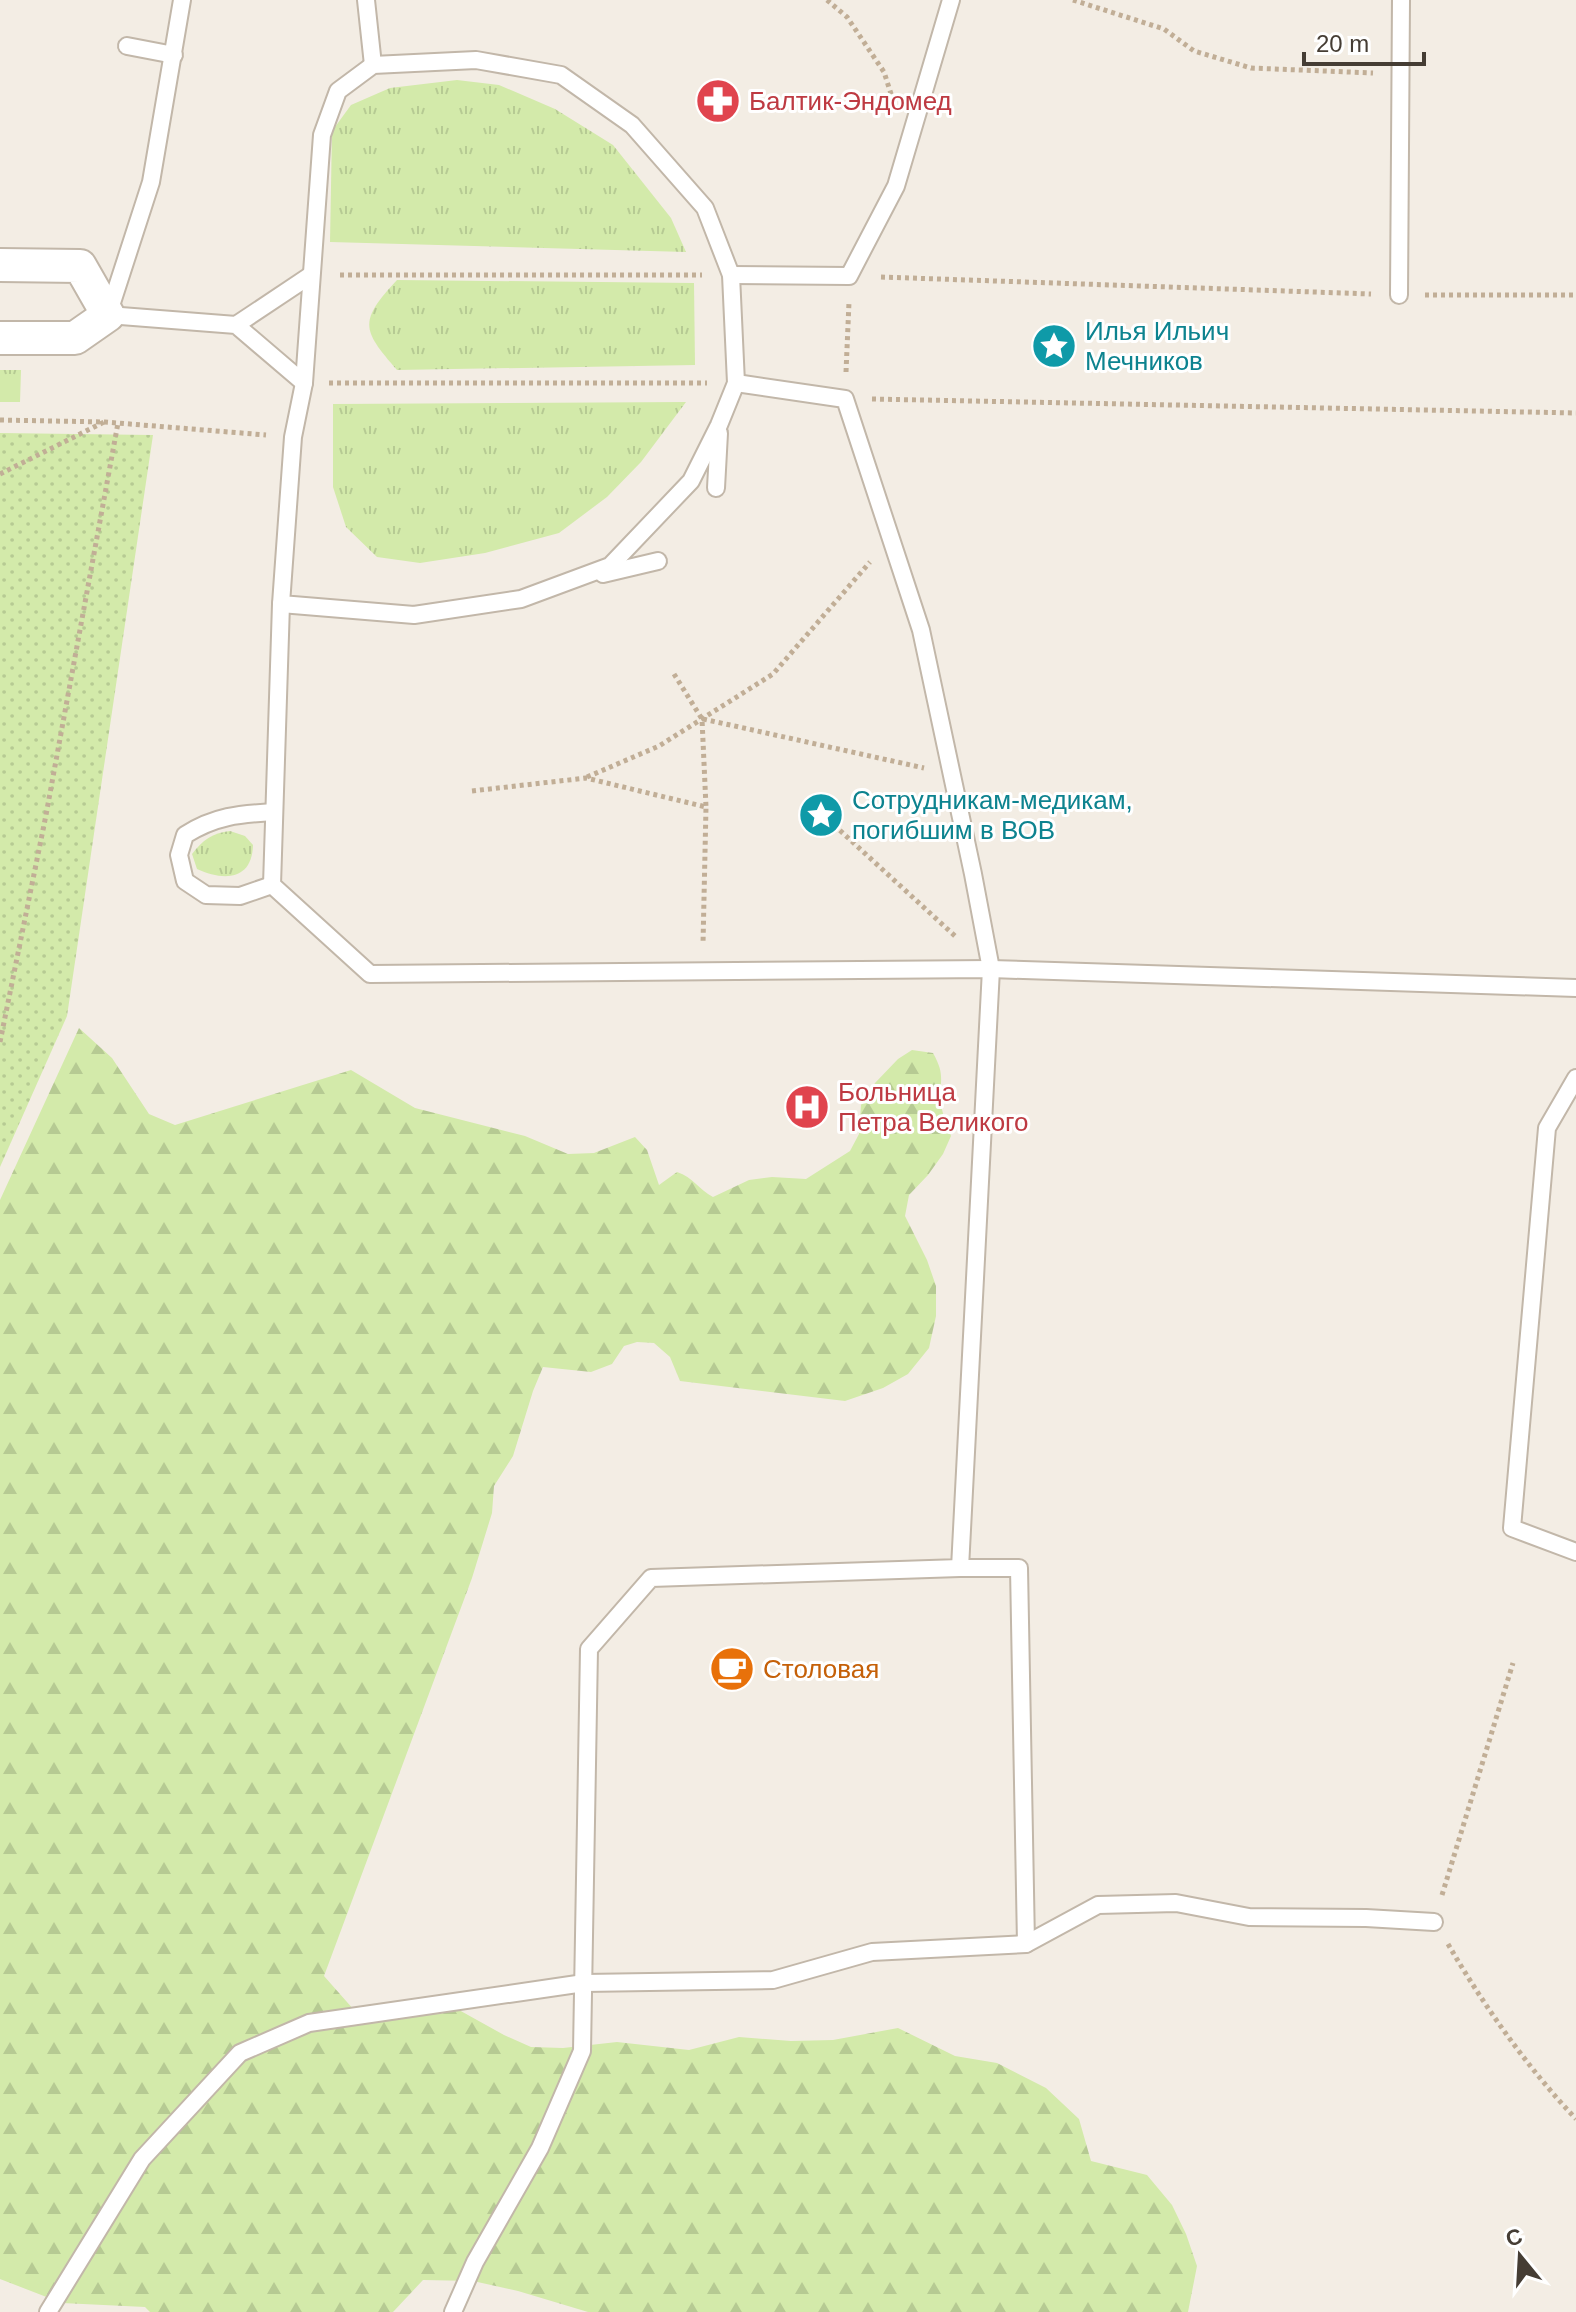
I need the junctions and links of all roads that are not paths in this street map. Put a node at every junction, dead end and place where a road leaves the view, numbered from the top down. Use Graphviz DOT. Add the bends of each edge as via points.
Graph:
graph roads {
  1 [pos="182,0"];
  2 [pos="366,0"];
  3 [pos="951,0"];
  4 [pos="1401,0"];
  5 [pos="127,46"];
  6 [pos="174,55"];
  7 [pos="373,65"];
  8 [pos="0,265"];
  9 [pos="311,275"];
  10 [pos="731,275"];
  11 [pos="1399,295"];
  12 [pos="108,315"];
  13 [pos="236,325"];
  14 [pos="0,338"];
  15 [pos="304,383"];
  16 [pos="736,383"];
  17 [pos="719,425"];
  18 [pos="716,488"];
  19 [pos="658,561"];
  20 [pos="566,582"];
  21 [pos="281,604"];
  22 [pos="274,812"];
  23 [pos="272,885"];
  24 [pos="991,969"];
  25 [pos="1576,988"];
  26 [pos="1576,1078"];
  27 [pos="1576,1552"];
  28 [pos="960,1568"];
  29 [pos="1434,1922"];
  30 [pos="1026,1944"];
  31 [pos="584,1983"];
  32 [pos="48,2312"];
  33 [pos="453,2312"];
  1 -- 6 [label="lane"];
  2 -- 7 [label="lane"];
  3 -- 10 [label="lane" via="896,186 849,276"];
  4 -- 11 [label="lane"];
  5 -- 6 [label="lane"];
  6 -- 12 [label="lane" via="151,182"];
  7 -- 9 [label="lane" via="338,91 322,135"];
  7 -- 10 [label="lane" via="476,60 561,75 632,125 705,208"];
  8 -- 12 [label="street" via="80,266"];
  9 -- 13 [label="lane"];
  9 -- 15 [label="lane"];
  10 -- 16 [label="lane"];
  12 -- 13 [label="lane"];
  12 -- 14 [label="street" via="75,338"];
  13 -- 15 [label="lane"];
  15 -- 21 [label="lane" via="293,437"];
  16 -- 17 [label="lane"];
  16 -- 24 [label="lane" via="845,399 921,630"];
  17 -- 18 [label="lane"];
  17 -- 20 [label="lane" via="691,481 610,566"];
  19 -- 20 [label="lane"];
  20 -- 21 [label="lane" via="521,599 414,615"];
  21 -- 22 [label="lane"];
  22 -- 23 [label="lane"];
  22 -- 23 [label="lane" via="205,822 185,835 179,855 185,881 206,895 240,896"];
  23 -- 24 [label="lane" via="370,974"];
  24 -- 25 [label="lane"];
  24 -- 28 [label="lane"];
  26 -- 27 [label="lane" via="1547,1128 1512,1528"];
  28 -- 30 [label="lane" via="1019,1568"];
  28 -- 31 [label="lane" via="651,1578 589,1649"];
  29 -- 30 [label="lane" via="1249,1917 1176,1903 1098,1905"];
  30 -- 31 [label="lane" via="872,1952 773,1980"];
  31 -- 32 [label="lane" via="309,2023 240,2053 142,2159"];
  31 -- 33 [label="lane" via="582,2051 540,2148"];
}
